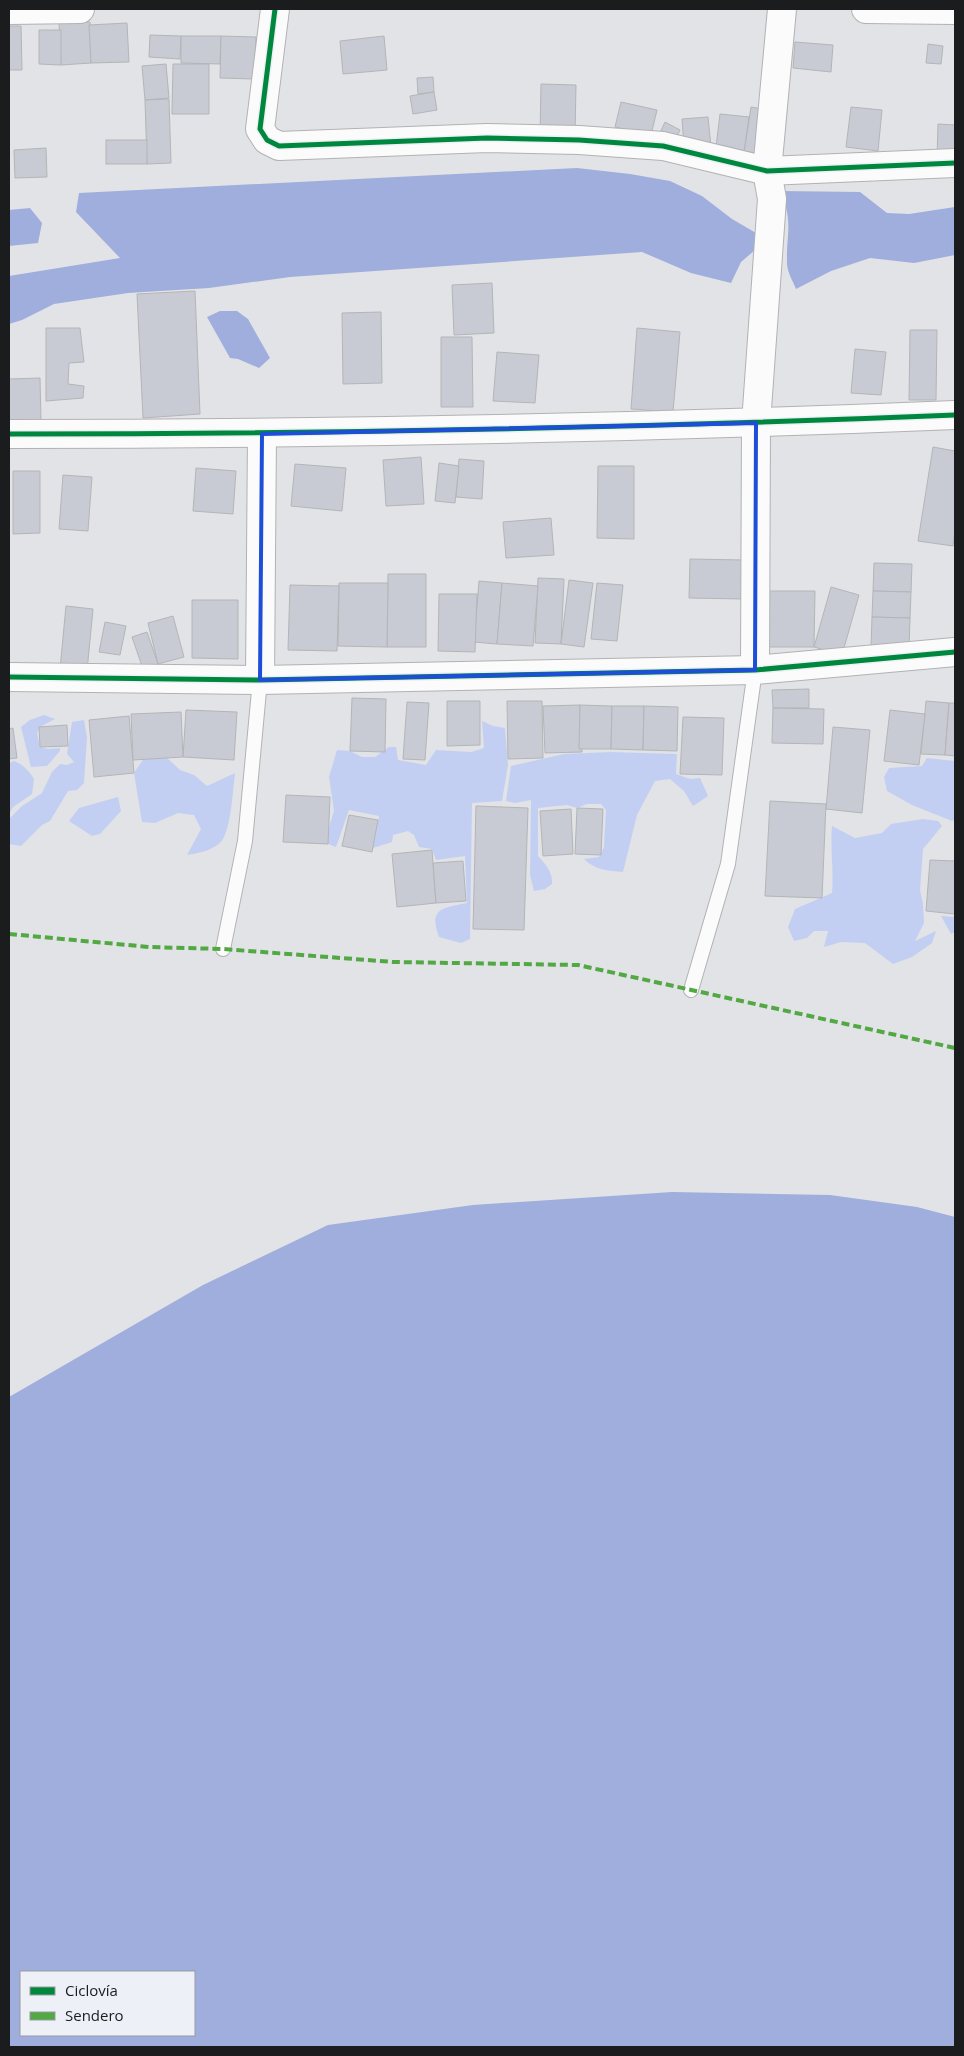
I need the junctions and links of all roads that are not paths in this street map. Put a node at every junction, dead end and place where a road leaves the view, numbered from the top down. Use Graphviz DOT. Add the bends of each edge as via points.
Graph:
graph roads {
  1 [pos="80,9"];
  2 [pos="275,9"];
  3 [pos="782,9"];
  4 [pos="866,9"];
  5 [pos="9,10"];
  6 [pos="955,10"];
  7 [pos="955,163"];
  8 [pos="767,172"];
  9 [pos="955,415"];
  10 [pos="756,423"];
  11 [pos="9,434"];
  12 [pos="262,434"];
  13 [pos="955,652"];
  14 [pos="755,670"];
  15 [pos="9,677"];
  16 [pos="260,680"];
  17 [pos="223,949"];
  18 [pos="691,990"];
  1 -- 5 [label="street"];
  2 -- 8 [label="street" via="260,129 267,140 279,146 487,138 579,140 663,146"];
  3 -- 8 [label="street"];
  4 -- 6 [label="street"];
  7 -- 8 [label="street"];
  8 -- 10 [label="street" via="772,199"];
  9 -- 10 [label="street"];
  10 -- 12 [label="street"];
  10 -- 14 [label="street"];
  11 -- 12 [label="street"];
  12 -- 16 [label="street"];
  13 -- 14 [label="street"];
  14 -- 16 [label="street"];
  14 -- 18 [label="lane" via="728,864"];
  15 -- 16 [label="street"];
  16 -- 17 [label="lane" via="245,841"];
}
